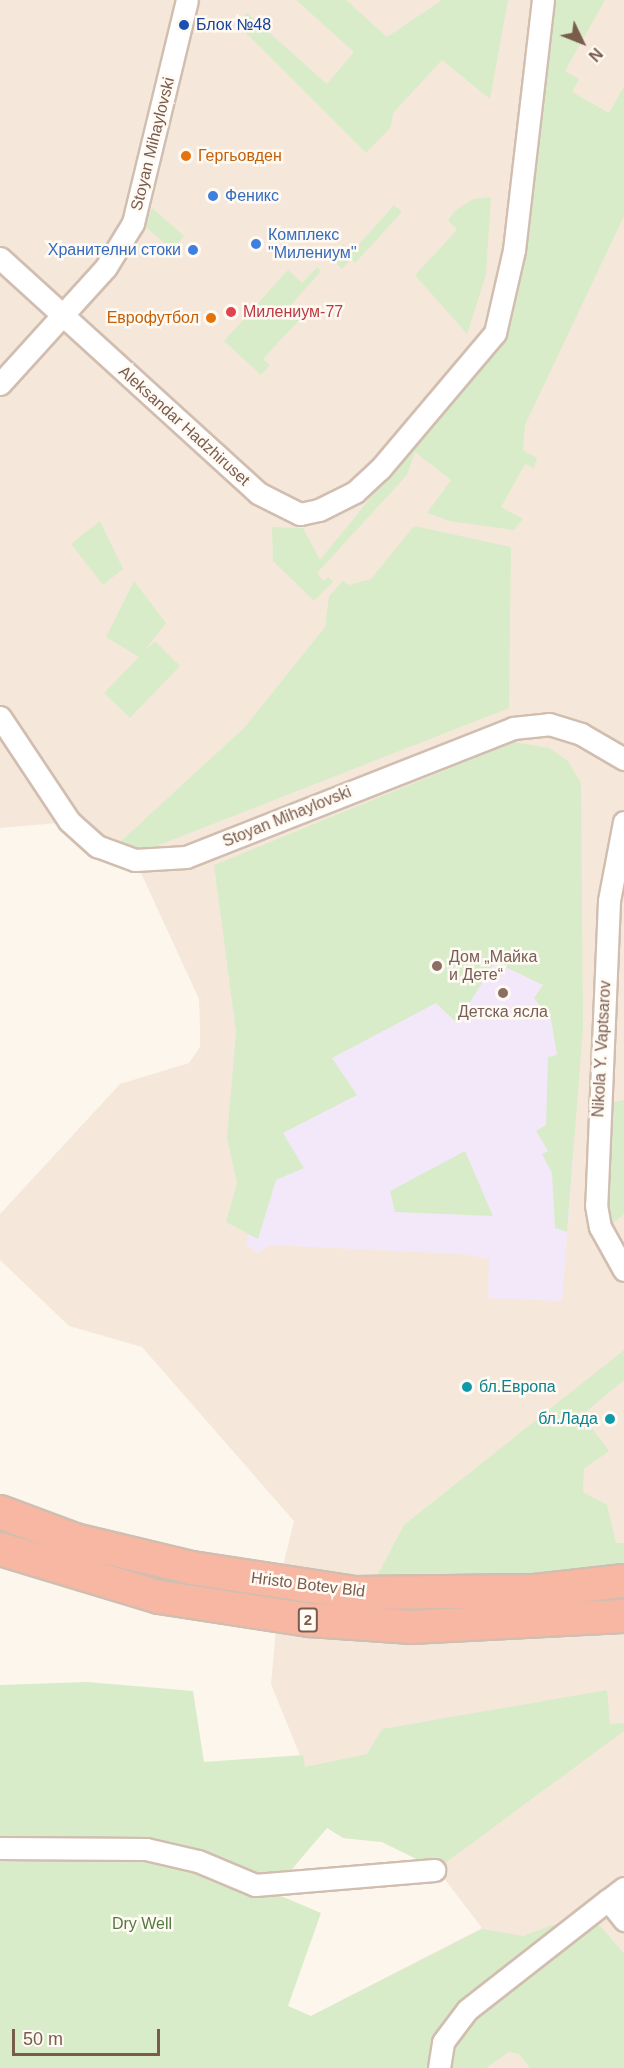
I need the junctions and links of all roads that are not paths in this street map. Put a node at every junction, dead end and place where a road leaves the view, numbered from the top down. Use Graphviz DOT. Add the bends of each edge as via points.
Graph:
graph roads {
  1 [pos="187,0"];
  2 [pos="543,0"];
  3 [pos="0,258"];
  4 [pos="61,313"];
  5 [pos="0,384"];
  6 [pos="0,717"];
  7 [pos="624,759"];
  8 [pos="624,822"];
  9 [pos="624,1270"];
  10 [pos="0,1512"];
  11 [pos="0,1549"];
  12 [pos="624,1581"];
  13 [pos="624,1616"];
  14 [pos="0,1848"];
  15 [pos="434,1870"];
  16 [pos="616,1894"];
  17 [pos="624,1920"];
  18 [pos="439,2068"];
  1 -- 4 [label="street, Stoyan Mihaylovski" via="133,223 106,267"];
  2 -- 4 [label="street, Aleksandar Hadzhiruset" via="508,288 495,333 380,469 355,492 300,514 258,493"];
  3 -- 4 [label="street, Aleksandar Hadzhiruset"];
  4 -- 5 [label="street, Stoyan Mihaylovski"];
  6 -- 7 [label="street, Stoyan Mihaylovski" via="69,822 97,846 135,860 186,856 513,728 549,724 581,734"];
  8 -- 9 [label="street, Nikola Y. Vaptsarov" via="609,901 596,1205 600,1227"];
  10 -- 12 [label="highway, Hristo Botev Bld / 2" via="75,1540 182,1566 355,1593 535,1592"];
  11 -- 13 [label="highway, Hristo Botev Bld / 2" via="159,1597 310,1620 412,1627"];
  14 -- 15 [label="street" via="146,1849 198,1861 255,1885"];
  16 -- 17 [label="street"];
  16 -- 18 [label="street" via="466,2010 443,2042"];
}
